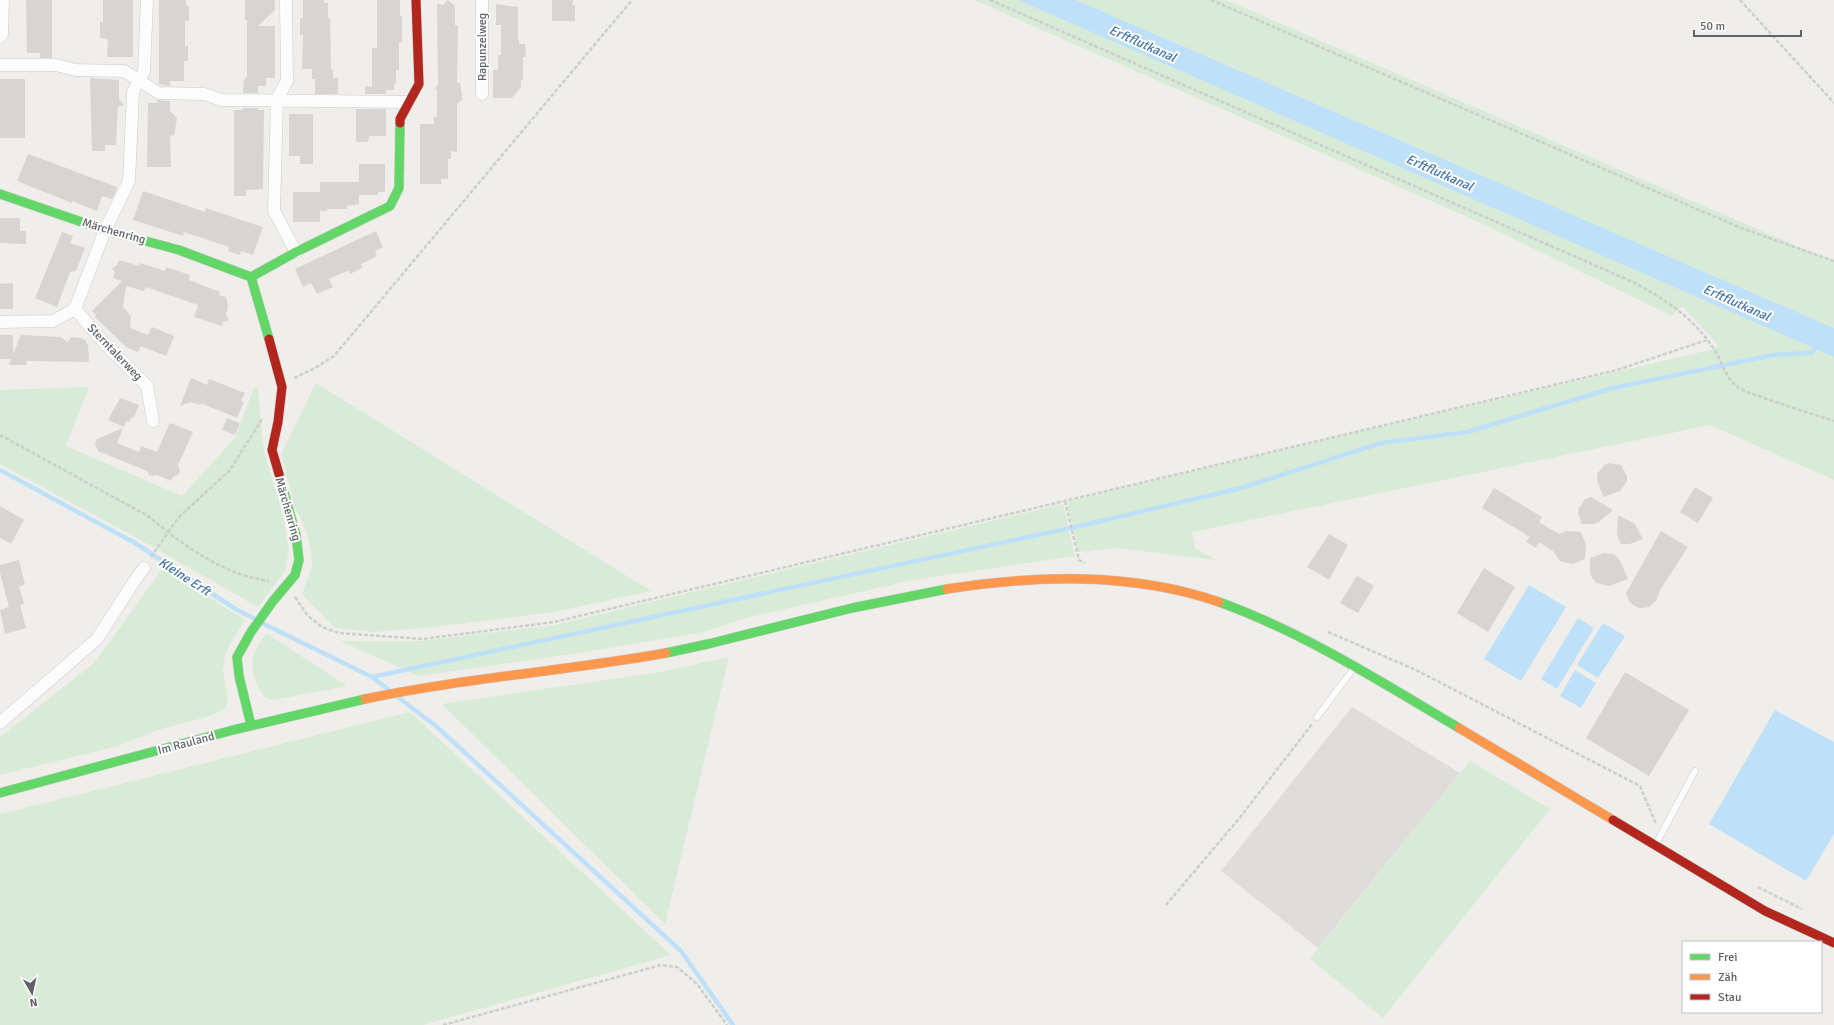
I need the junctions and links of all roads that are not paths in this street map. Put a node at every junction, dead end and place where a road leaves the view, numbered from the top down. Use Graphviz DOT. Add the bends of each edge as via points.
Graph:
graph roads {
  1 [pos="3,0"];
  2 [pos="147,0"];
  3 [pos="286,0"];
  4 [pos="416,0"];
  5 [pos="482,0"];
  6 [pos="0,36"];
  7 [pos="0,64"];
  8 [pos="139,81"];
  9 [pos="482,94"];
  10 [pos="277,99"];
  11 [pos="408,102"];
  12 [pos="0,194"];
  13 [pos="105,230"];
  14 [pos="296,252"];
  15 [pos="251,277"];
  16 [pos="75,310"];
  17 [pos="0,322"];
  18 [pos="153,421"];
  19 [pos="147,563"];
  20 [pos="1355,666"];
  21 [pos="1317,717"];
  22 [pos="0,723"];
  23 [pos="251,725"];
  24 [pos="1695,771"];
  25 [pos="0,793"];
  26 [pos="1655,846"];
  27 [pos="1834,943"];
  1 -- 6 [label="street"];
  2 -- 8 [label="street" via="144,70"];
  3 -- 10 [label="street" via="287,81"];
  4 -- 11 [label="street" via="418,84"];
  5 -- 9 [label="street, Rapunzelweg"];
  7 -- 8 [label="street" via="56,65 76,70 124,71"];
  8 -- 10 [label="street" via="159,93 204,94 222,100"];
  8 -- 13 [label="street" via="133,92 129,181"];
  10 -- 11 [label="street"];
  10 -- 14 [label="street" via="274,211"];
  11 -- 14 [label="street" via="400,119 399,188 390,206"];
  12 -- 13 [label="street, Märchenring"];
  13 -- 15 [label="street, Märchenring" via="179,250"];
  13 -- 16 [label="street"];
  14 -- 15 [label="street"];
  15 -- 23 [label="street, Märchenring" via="282,387 272,450 298,546 299,560 290,582 251,632 237,657"];
  16 -- 17 [label="street" via="53,321"];
  16 -- 18 [label="street, Sterntalerweg" via="147,386"];
  19 -- 22 [label="street" via="97,639"];
  20 -- 21 [label="lane"];
  20 -- 23 [label="street, Im Rauland" via="1269,621 1194,593 1116,580 1036,579 951,588 882,601 674,652 435,686"];
  20 -- 26 [label="street, Im Rauland"];
  23 -- 25 [label="street, Im Rauland"];
  24 -- 26 [label="lane"];
  26 -- 27 [label="street, Im Rauland" via="1764,911"];
}
